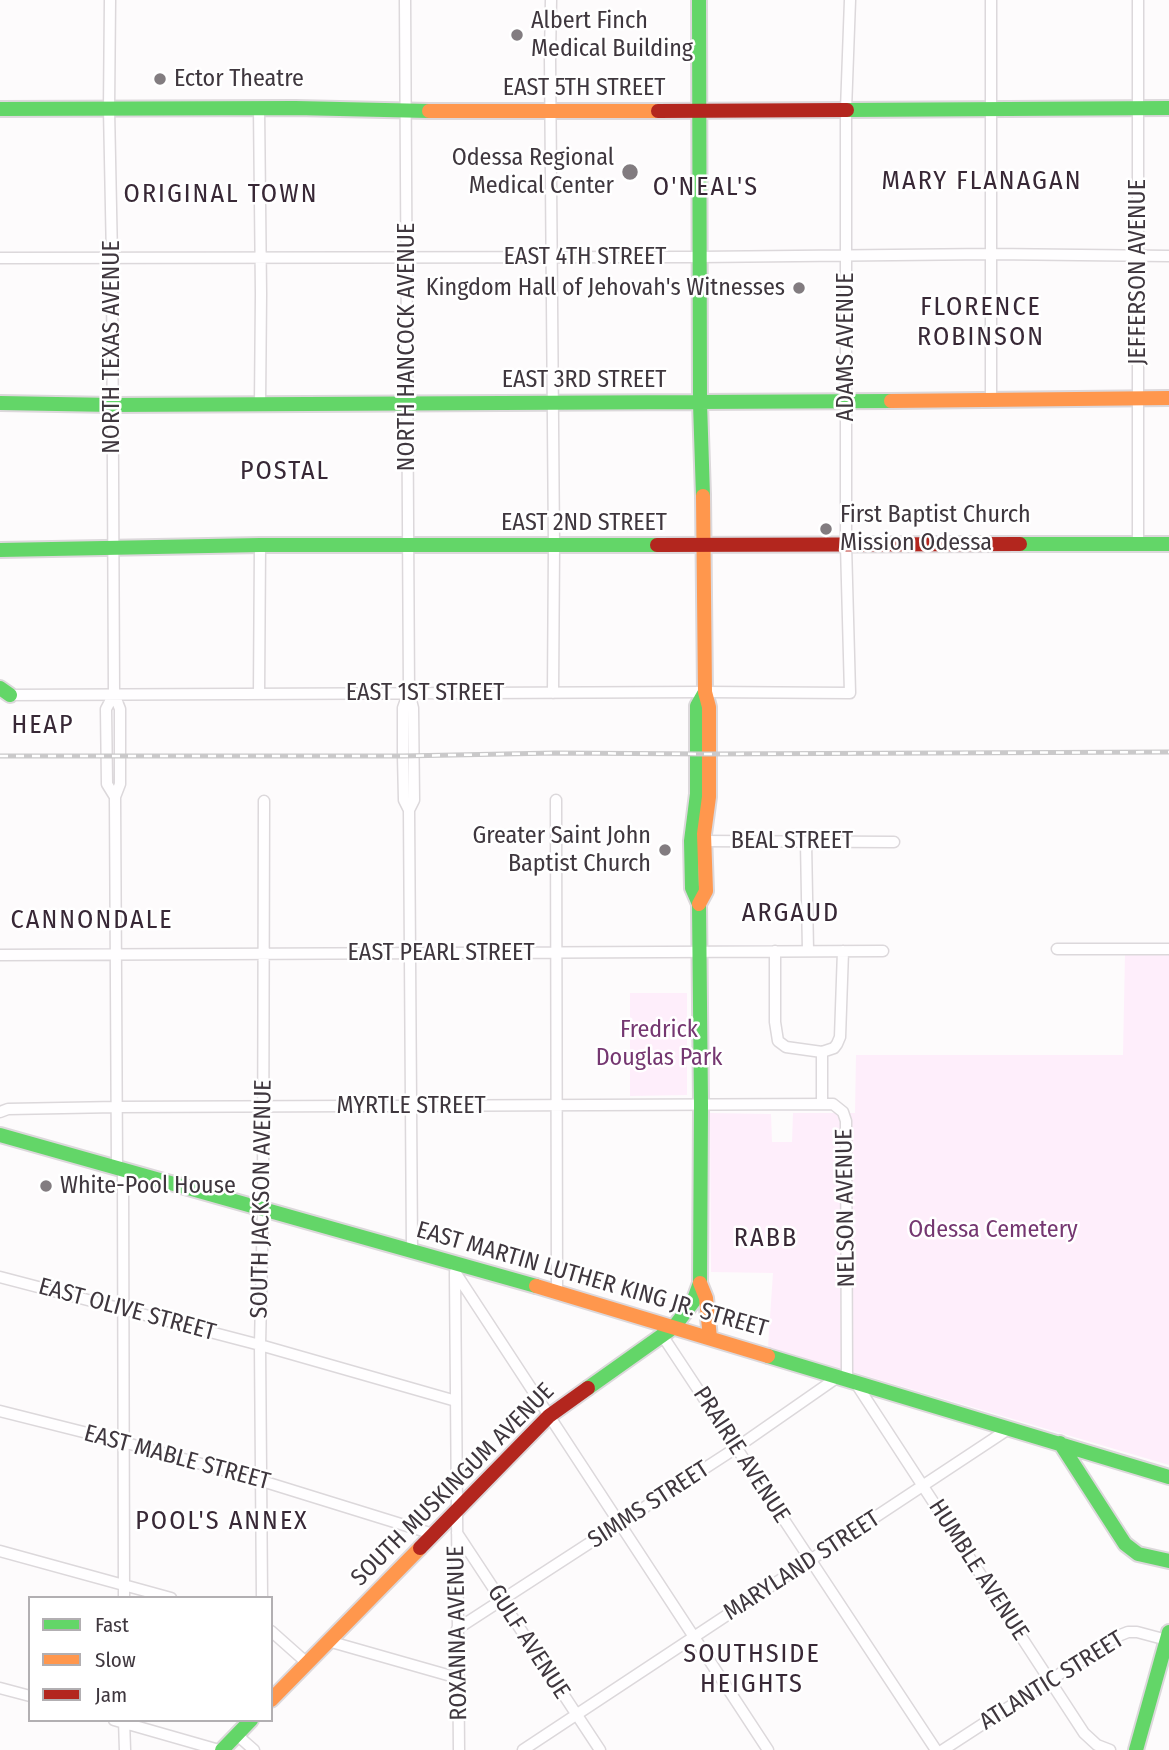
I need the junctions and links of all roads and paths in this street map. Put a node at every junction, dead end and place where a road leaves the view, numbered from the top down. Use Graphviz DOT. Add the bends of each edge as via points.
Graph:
graph roads {
  1 [pos="110,0"];
  2 [pos="405,0"];
  3 [pos="551,0"];
  4 [pos="699,0"];
  5 [pos="850,0"];
  6 [pos="991,0"];
  7 [pos="1138,0"];
  8 [pos="259,108"];
  9 [pos="1138,108"];
  10 [pos="1169,108"];
  11 [pos="0,109"];
  12 [pos="109,109"];
  13 [pos="991,109"];
  14 [pos="405,110"];
  15 [pos="699,110"];
  16 [pos="846,110"];
  17 [pos="552,111"];
  18 [pos="991,254"];
  19 [pos="846,255"];
  20 [pos="1138,256"];
  21 [pos="1169,256"];
  22 [pos="552,257"];
  23 [pos="699,257"];
  24 [pos="0,258"];
  25 [pos="112,258"];
  26 [pos="260,258"];
  27 [pos="407,258"];
  28 [pos="1139,398"];
  29 [pos="1169,398"];
  30 [pos="991,400"];
  31 [pos="846,402"];
  32 [pos="0,403"];
  33 [pos="552,403"];
  34 [pos="700,403"];
  35 [pos="260,404"];
  36 [pos="407,404"];
  37 [pos="113,405"];
  38 [pos="1139,544"];
  39 [pos="1169,544"];
  40 [pos="260,545"];
  41 [pos="846,545"];
  42 [pos="408,546"];
  43 [pos="554,546"];
  44 [pos="704,546"];
  45 [pos="114,548"];
  46 [pos="0,550"];
  47 [pos="3,692"];
  48 [pos="705,692"];
  49 [pos="409,693"];
  50 [pos="553,693"];
  51 [pos="850,693"];
  52 [pos="114,694"];
  53 [pos="259,694"];
  54 [pos="556,800"];
  55 [pos="264,801"];
  56 [pos="698,841"];
  57 [pos="806,842"];
  58 [pos="894,842"];
  59 [pos="1057,949"];
  60 [pos="1169,949"];
  61 [pos="700,951"];
  62 [pos="775,951"];
  63 [pos="808,951"];
  64 [pos="843,951"];
  65 [pos="883,951"];
  66 [pos="556,952"];
  67 [pos="264,953"];
  68 [pos="410,953"];
  69 [pos="116,954"];
  70 [pos="0,955"];
  71 [pos="822,1052"];
  72 [pos="822,1104"];
  73 [pos="557,1105"];
  74 [pos="701,1105"];
  75 [pos="263,1106"];
  76 [pos="411,1106"];
  77 [pos="117,1107"];
  78 [pos="0,1112"];
  79 [pos="0,1135"];
  80 [pos="120,1169"];
  81 [pos="263,1209"];
  82 [pos="412,1251"];
  83 [pos="455,1268"];
  84 [pos="0,1277"];
  85 [pos="700,1283"];
  86 [pos="557,1292"];
  87 [pos="123,1308"];
  88 [pos="668,1331"];
  89 [pos="710,1338"];
  90 [pos="260,1345"];
  91 [pos="847,1379"];
  92 [pos="456,1401"];
  93 [pos="0,1411"];
  94 [pos="549,1416"];
  95 [pos="1010,1428"];
  96 [pos="123,1442"];
  97 [pos="1060,1443"];
  98 [pos="736,1448"];
  99 [pos="1169,1477"];
  100 [pos="262,1481"];
  101 [pos="923,1486"];
  102 [pos="457,1510"];
  103 [pos="620,1524"];
  104 [pos="457,1533"];
  105 [pos="433,1534"];
  106 [pos="0,1551"];
  107 [pos="810,1560"];
  108 [pos="1169,1561"];
  109 [pos="124,1585"];
  110 [pos="124,1596"];
  111 [pos="164,1596"];
  112 [pos="262,1596"];
  113 [pos="501,1601"];
  114 [pos="457,1629"];
  115 [pos="273,1633"];
  116 [pos="1168,1636"];
  117 [pos="694,1637"];
  118 [pos="328,1641"];
  119 [pos="307,1663"];
  120 [pos="458,1678"];
  121 [pos="1050,1680"];
  122 [pos="0,1688"];
  123 [pos="28,1695"];
  124 [pos="273,1698"];
  125 [pos="576,1715"];
  126 [pos="121,1722"];
  127 [pos="124,1722"];
  128 [pos="249,1722"];
  129 [pos="237,1735"];
  130 [pos="125,1750"];
  131 [pos="221,1750"];
  132 [pos="254,1750"];
  133 [pos="459,1750"];
  134 [pos="523,1750"];
  135 [pos="600,1750"];
  136 [pos="768,1750"];
  137 [pos="936,1750"];
  138 [pos="943,1750"];
  139 [pos="1110,1750"];
  140 [pos="1136,1750"];
  1 -- 12 [label="street, NORTH TEXAS AVENUE"];
  2 -- 14 [label="street, NORTH HANCOCK AVENUE"];
  3 -- 17 [label="street"];
  4 -- 15 [label="street, SOUTH MUSKINGUM AVENUE"];
  5 -- 16 [label="street, ADAMS AVENUE"];
  6 -- 13 [label="street"];
  7 -- 9 [label="street, JEFFERSON AVENUE"];
  8 -- 12 [label="street, EAST 5TH STREET"];
  8 -- 14 [label="street, EAST 5TH STREET"];
  8 -- 26 [label="street"];
  9 -- 10 [label="street, EAST 5TH STREET"];
  9 -- 13 [label="street, EAST 5TH STREET"];
  9 -- 20 [label="street, JEFFERSON AVENUE"];
  11 -- 12 [label="street, EAST 5TH STREET"];
  12 -- 25 [label="street, NORTH TEXAS AVENUE"];
  13 -- 16 [label="street, EAST 5TH STREET"];
  13 -- 18 [label="street"];
  14 -- 17 [label="street, EAST 5TH STREET"];
  14 -- 27 [label="street, NORTH HANCOCK AVENUE"];
  15 -- 16 [label="street, EAST 5TH STREET"];
  15 -- 17 [label="street, EAST 5TH STREET"];
  15 -- 23 [label="street, SOUTH MUSKINGUM AVENUE"];
  16 -- 19 [label="street, ADAMS AVENUE"];
  17 -- 22 [label="street"];
  18 -- 19 [label="street, EAST 4TH STREET"];
  18 -- 20 [label="street, EAST 4TH STREET"];
  18 -- 30 [label="street"];
  19 -- 23 [label="street, EAST 4TH STREET"];
  19 -- 31 [label="street, ADAMS AVENUE"];
  20 -- 21 [label="street, EAST 4TH STREET"];
  20 -- 28 [label="street, JEFFERSON AVENUE"];
  22 -- 23 [label="street, EAST 4TH STREET"];
  22 -- 27 [label="street, EAST 4TH STREET"];
  22 -- 33 [label="street"];
  23 -- 34 [label="street, SOUTH MUSKINGUM AVENUE"];
  24 -- 25 [label="street, EAST 4TH STREET"];
  25 -- 26 [label="street, EAST 4TH STREET"];
  25 -- 37 [label="street, NORTH TEXAS AVENUE"];
  26 -- 27 [label="street, EAST 4TH STREET"];
  26 -- 35 [label="street"];
  27 -- 36 [label="street, NORTH HANCOCK AVENUE"];
  28 -- 29 [label="street, EAST 3RD STREET"];
  28 -- 30 [label="street, EAST 3RD STREET"];
  28 -- 38 [label="street, JEFFERSON AVENUE"];
  30 -- 31 [label="street, EAST 3RD STREET"];
  31 -- 34 [label="street, EAST 3RD STREET"];
  31 -- 41 [label="street, ADAMS AVENUE"];
  32 -- 37 [label="street, EAST 3RD STREET"];
  33 -- 34 [label="street, EAST 3RD STREET"];
  33 -- 36 [label="street, EAST 3RD STREET"];
  33 -- 43 [label="street"];
  34 -- 44 [label="street, SOUTH MUSKINGUM AVENUE"];
  35 -- 36 [label="street, EAST 3RD STREET"];
  35 -- 37 [label="street, EAST 3RD STREET"];
  36 -- 42 [label="street, NORTH HANCOCK AVENUE"];
  37 -- 45 [label="street, NORTH TEXAS AVENUE"];
  38 -- 39 [label="street, EAST 2ND STREET"];
  38 -- 41 [label="street, EAST 2ND STREET"];
  40 -- 42 [label="street, EAST 2ND STREET"];
  40 -- 45 [label="street, EAST 2ND STREET"];
  40 -- 53 [label="street"];
  41 -- 44 [label="street, EAST 2ND STREET"];
  41 -- 51 [label="street, ADAMS AVENUE"];
  42 -- 43 [label="street, EAST 2ND STREET"];
  42 -- 49 [label="street, NORTH HANCOCK AVENUE"];
  43 -- 44 [label="street, EAST 2ND STREET"];
  43 -- 50 [label="street"];
  44 -- 48 [label="street, SOUTH MUSKINGUM AVENUE"];
  45 -- 46 [label="street, EAST 2ND STREET"];
  45 -- 52 [label="street, NORTH TEXAS AVENUE"];
  47 -- 52 [label="street, EAST 1ST STREET"];
  48 -- 50 [label="street, EAST 1ST STREET"];
  48 -- 51 [label="street, EAST 1ST STREET"];
  48 -- 56 [label="street, SOUTH MUSKINGUM AVENUE" via="709,707 703,754 709,797"];
  49 -- 50 [label="street, EAST 1ST STREET"];
  49 -- 53 [label="street, EAST 1ST STREET"];
  49 -- 68 [label="street, NORTH HANCOCK AVENUE" via="403,708 403,756 404,800 409,810"];
  52 -- 53 [label="street, EAST 1ST STREET"];
  52 -- 69 [label="street, NORTH TEXAS AVENUE" via="106,709 107,784 115,797"];
  54 -- 66 [label="street"];
  55 -- 67 [label="street, SOUTH JACKSON AVENUE"];
  56 -- 57 [label="street, BEAL STREET"];
  56 -- 61 [label="street, SOUTH MUSKINGUM AVENUE" via="692,888 699,904"];
  57 -- 58 [label="street, BEAL STREET"];
  57 -- 63 [label="street"];
  59 -- 60 [label="street"];
  61 -- 62 [label="street, EAST PEARL STREET"];
  61 -- 66 [label="street, EAST PEARL STREET"];
  61 -- 74 [label="street, SOUTH MUSKINGUM AVENUE"];
  62 -- 63 [label="street, EAST PEARL STREET"];
  62 -- 71 [label="street" via="778,1041 786,1047"];
  63 -- 64 [label="street, EAST PEARL STREET"];
  64 -- 65 [label="street, EAST PEARL STREET"];
  64 -- 71 [label="street" via="840,1037 834,1048"];
  66 -- 68 [label="street, EAST PEARL STREET"];
  66 -- 73 [label="street"];
  67 -- 68 [label="street, EAST PEARL STREET"];
  67 -- 69 [label="street, EAST PEARL STREET"];
  67 -- 75 [label="street, SOUTH JACKSON AVENUE"];
  68 -- 76 [label="street, NORTH HANCOCK AVENUE"];
  69 -- 70 [label="street, EAST PEARL STREET"];
  69 -- 77 [label="street, NORTH TEXAS AVENUE"];
  71 -- 72 [label="street, NELSON AVENUE"];
  72 -- 74 [label="street, MYRTLE STREET"];
  72 -- 91 [label="street, NELSON AVENUE" via="838,1107 846,1121"];
  73 -- 74 [label="street, MYRTLE STREET"];
  73 -- 76 [label="street, MYRTLE STREET"];
  73 -- 86 [label="street"];
  74 -- 85 [label="street, SOUTH MUSKINGUM AVENUE"];
  75 -- 76 [label="street, MYRTLE STREET"];
  75 -- 77 [label="street, MYRTLE STREET"];
  75 -- 81 [label="street, SOUTH JACKSON AVENUE"];
  76 -- 82 [label="street, NORTH HANCOCK AVENUE"];
  77 -- 78 [label="street, MYRTLE STREET"];
  77 -- 80 [label="street, NORTH TEXAS AVENUE"];
  79 -- 80 [label="street, EAST MARTIN LUTHER KING JR. STREET"];
  80 -- 81 [label="street, EAST MARTIN LUTHER KING JR. STREET"];
  80 -- 87 [label="street, NORTH TEXAS AVENUE"];
  81 -- 82 [label="street, EAST MARTIN LUTHER KING JR. STREET"];
  81 -- 90 [label="street, SOUTH JACKSON AVENUE"];
  82 -- 83 [label="street, EAST MARTIN LUTHER KING JR. STREET"];
  83 -- 86 [label="street, EAST MARTIN LUTHER KING JR. STREET"];
  83 -- 92 [label="street, ROXANNA AVENUE"];
  83 -- 94 [label="street"];
  84 -- 87 [label="street, EAST OLIVE STREET"];
  85 -- 88 [label="street, SOUTH MUSKINGUM AVENUE" via="693,1302"];
  85 -- 89 [label="street"];
  86 -- 88 [label="street, EAST MARTIN LUTHER KING JR. STREET"];
  87 -- 90 [label="street, EAST OLIVE STREET"];
  87 -- 96 [label="street, NORTH TEXAS AVENUE"];
  88 -- 89 [label="street, EAST MARTIN LUTHER KING JR. STREET"];
  88 -- 94 [label="street, SOUTH MUSKINGUM AVENUE"];
  88 -- 98 [label="street, PRAIRIE AVENUE"];
  89 -- 91 [label="street, EAST MARTIN LUTHER KING JR. STREET"];
  90 -- 92 [label="street, EAST OLIVE STREET"];
  90 -- 100 [label="street, SOUTH JACKSON AVENUE"];
  91 -- 95 [label="street, EAST MARTIN LUTHER KING JR. STREET"];
  91 -- 98 [label="street, SIMMS STREET"];
  91 -- 101 [label="street, HUMBLE AVENUE"];
  92 -- 102 [label="street, ROXANNA AVENUE"];
  93 -- 96 [label="street, EAST MABLE STREET"];
  94 -- 102 [label="street, SOUTH MUSKINGUM AVENUE"];
  94 -- 103 [label="street"];
  95 -- 97 [label="street, EAST MARTIN LUTHER KING JR. STREET"];
  95 -- 101 [label="street, MARYLAND STREET"];
  96 -- 100 [label="street, EAST MABLE STREET"];
  96 -- 109 [label="street, NORTH TEXAS AVENUE"];
  97 -- 99 [label="street, EAST MARTIN LUTHER KING JR. STREET"];
  97 -- 108 [label="street" via="1125,1544 1138,1554"];
  98 -- 103 [label="street, SIMMS STREET"];
  98 -- 107 [label="street, PRAIRIE AVENUE"];
  100 -- 105 [label="street, EAST MABLE STREET"];
  100 -- 112 [label="street, SOUTH JACKSON AVENUE"];
  101 -- 107 [label="street, MARYLAND STREET"];
  101 -- 121 [label="street, HUMBLE AVENUE"];
  102 -- 104 [label="street, ROXANNA AVENUE"];
  102 -- 105 [label="street, SOUTH MUSKINGUM AVENUE"];
  103 -- 113 [label="street, SIMMS STREET"];
  103 -- 117 [label="street"];
  104 -- 113 [label="street, GULF AVENUE"];
  104 -- 114 [label="street, ROXANNA AVENUE"];
  105 -- 118 [label="street, SOUTH MUSKINGUM AVENUE"];
  106 -- 109 [label="street"];
  107 -- 117 [label="street, MARYLAND STREET"];
  107 -- 137 [label="street, PRAIRIE AVENUE"];
  109 -- 110 [label="street, NORTH TEXAS AVENUE"];
  109 -- 111 [label="street"];
  113 -- 114 [label="street, SIMMS STREET"];
  113 -- 125 [label="street, GULF AVENUE"];
  114 -- 120 [label="street, ROXANNA AVENUE"];
  115 -- 119 [label="street"];
  116 -- 121 [label="street, ATLANTIC STREET" via="1123,1633"];
  116 -- 140 [label="street"];
  117 -- 125 [label="street, MARYLAND STREET"];
  117 -- 136 [label="street"];
  118 -- 119 [label="street, SOUTH MUSKINGUM AVENUE"];
  118 -- 120 [label="street"];
  119 -- 124 [label="street, SOUTH MUSKINGUM AVENUE"];
  120 -- 133 [label="street, ROXANNA AVENUE"];
  121 -- 138 [label="street, ATLANTIC STREET"];
  121 -- 139 [label="street, HUMBLE AVENUE" via="1084,1733"];
  122 -- 123 [label="street"];
  125 -- 134 [label="street, MARYLAND STREET"];
  125 -- 135 [label="street, GULF AVENUE"];
  126 -- 130 [label="street"];
  127 -- 131 [label="street"];
  128 -- 129 [label="street"];
  129 -- 131 [label="street"];
  129 -- 132 [label="street"];
}
